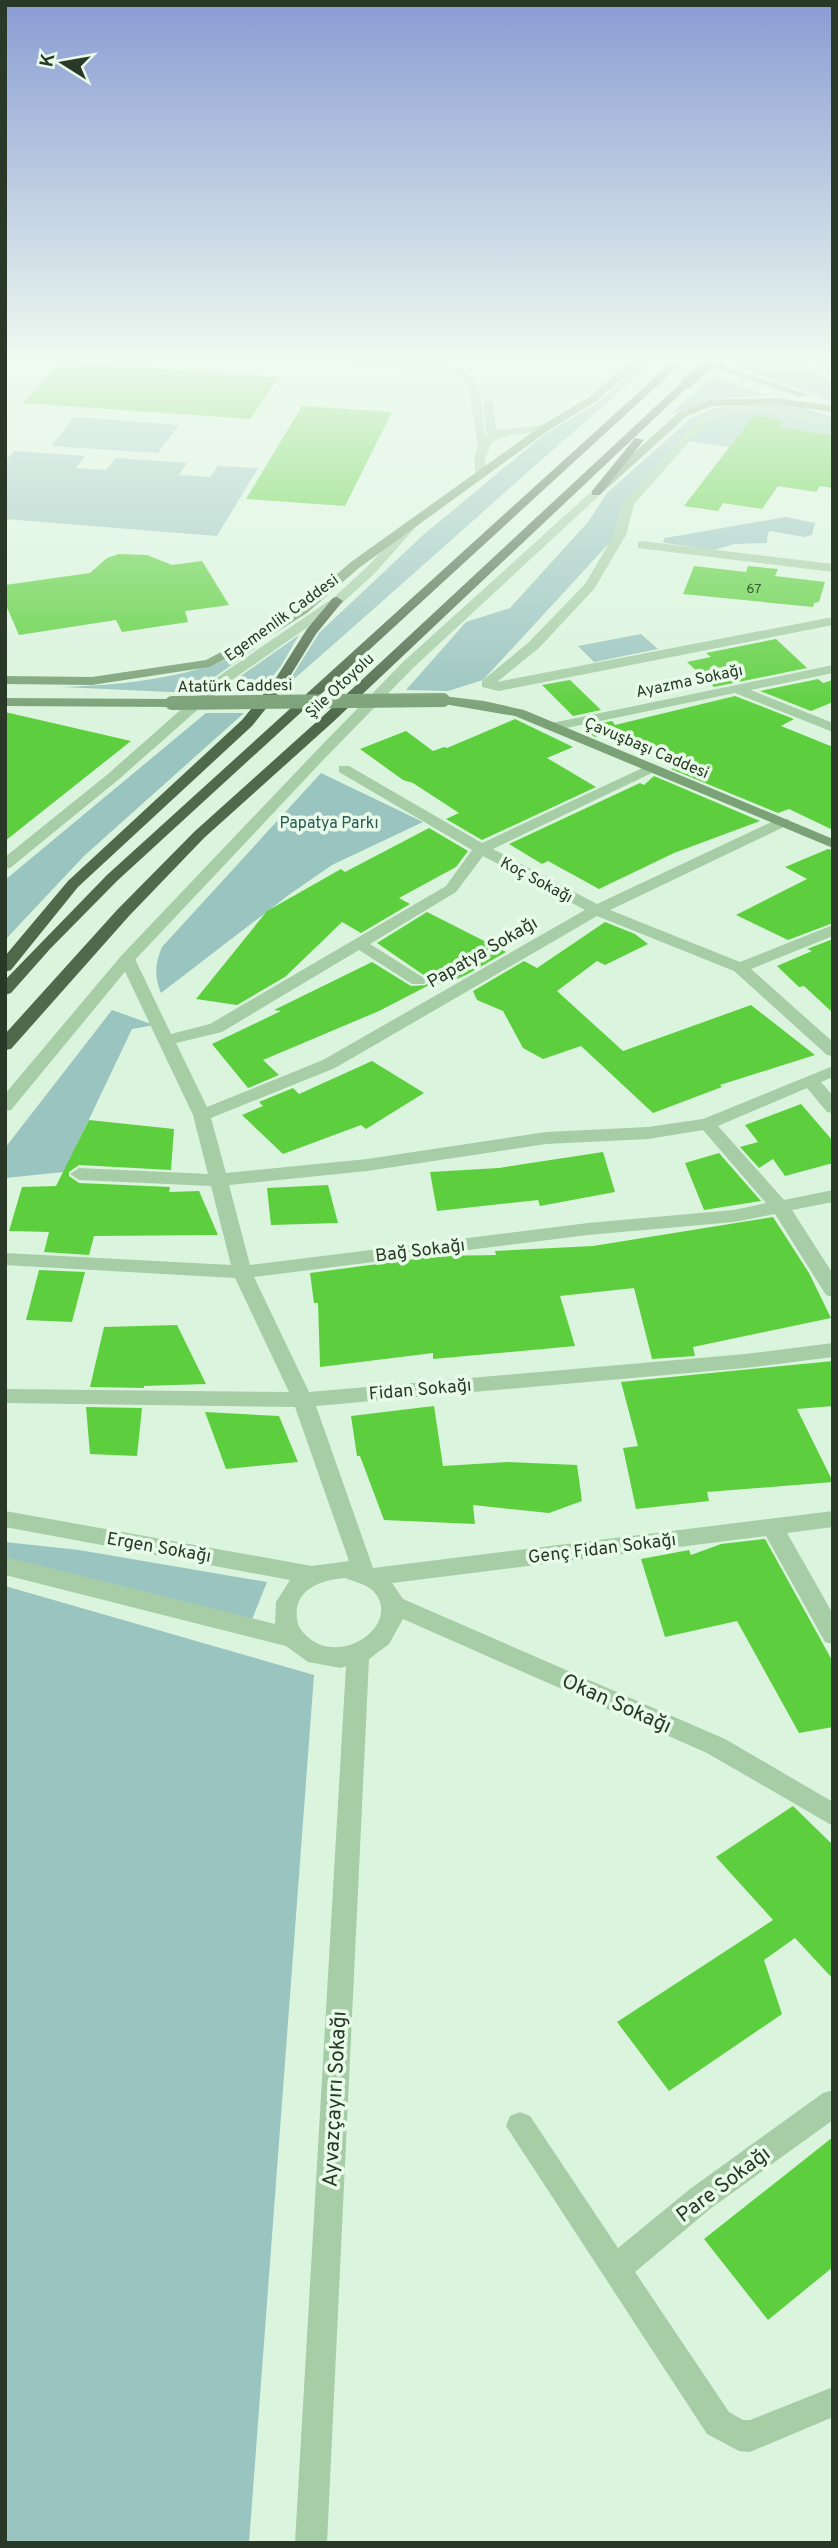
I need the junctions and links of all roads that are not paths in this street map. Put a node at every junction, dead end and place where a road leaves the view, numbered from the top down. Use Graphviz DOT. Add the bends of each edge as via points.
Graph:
graph roads {
  1 [pos="472,481"];
  2 [pos="547,481"];
  3 [pos="582,481"];
  4 [pos="606,481"];
  5 [pos="609,481"];
  6 [pos="648,481"];
  7 [pos="596,493"];
  8 [pos="410,527"];
  9 [pos="642,545"];
  10 [pos="833,568"];
  11 [pos="337,601"];
  12 [pos="833,621"];
  13 [pos="833,669"];
  14 [pos="5,680"];
  15 [pos="734,688"];
  16 [pos="5,696"];
  17 [pos="27,700"];
  18 [pos="443,700"];
  19 [pos="5,702"];
  20 [pos="552,727"];
  21 [pos="833,728"];
  22 [pos="651,768"];
  23 [pos="344,769"];
  24 [pos="783,822"];
  25 [pos="833,844"];
  26 [pos="481,849"];
  27 [pos="5,865"];
  28 [pos="596,911"];
  29 [pos="833,930"];
  30 [pos="358,943"];
  31 [pos="127,959"];
  32 [pos="5,967"];
  33 [pos="740,968"];
  34 [pos="418,981"];
  35 [pos="5,990"];
  36 [pos="166,1040"];
  37 [pos="5,1045"];
  38 [pos="833,1051"];
  39 [pos="833,1071"];
  40 [pos="810,1080"];
  41 [pos="5,1106"];
  42 [pos="833,1108"];
  43 [pos="202,1115"];
  44 [pos="707,1124"];
  45 [pos="79,1174"];
  46 [pos="220,1180"];
  47 [pos="833,1196"];
  48 [pos="780,1207"];
  49 [pos="5,1259"];
  50 [pos="242,1272"];
  51 [pos="833,1290"];
  52 [pos="833,1350"];
  53 [pos="5,1396"];
  54 [pos="303,1400"];
  55 [pos="5,1519"];
  56 [pos="833,1519"];
  57 [pos="772,1527"];
  58 [pos="5,1566"];
  59 [pos="313,1575"];
  60 [pos="367,1575"];
  61 [pos="393,1605"];
  62 [pos="833,1634"];
  63 [pos="292,1638"];
  64 [pos="358,1654"];
  65 [pos="833,1815"];
  66 [pos="833,2103"];
  67 [pos="520,2126"];
  68 [pos="615,2269"];
  69 [pos="833,2402"];
  70 [pos="311,2543"];
  1 -- 8 [label="main road"];
  2 -- 35 [label="highway, Şile Otoyolu" via="112,878"];
  3 -- 37 [label="highway, Şile Otoyolu" via="199,835"];
  4 -- 7 [label="highway"];
  5 -- 7 [label="main road"];
  6 -- 12 [label="street" via="628,503 620,535 590,586 534,645 487,684 499,687"];
  7 -- 31 [label="street" via="408,665"];
  8 -- 11 [label="street, Egemenlik Caddesi"];
  8 -- 14 [label="main road" via="355,565 303,610 209,663 92,681"];
  9 -- 10 [label="street"];
  11 -- 27 [label="street, Egemenlik Caddesi" via="224,679"];
  11 -- 32 [label="highway" via="247,723 74,884"];
  13 -- 15 [label="street, Ayazma Sokağı"];
  15 -- 20 [label="street, Ayazma Sokağı"];
  15 -- 21 [label="street"];
  16 -- 17 [label="main road, Atatürk Caddesi"];
  17 -- 18 [label="main road, Atatürk Caddesi, bridge"];
  17 -- 19 [label="main road, Atatürk Caddesi"];
  18 -- 20 [label="main road, Çavuşbaşı Caddesi" via="519,713"];
  20 -- 22 [label="main road, Çavuşbaşı Caddesi"];
  22 -- 24 [label="main road, Çavuşbaşı Caddesi"];
  22 -- 26 [label="street"];
  23 -- 26 [label="street, Koç Sokağı"];
  24 -- 25 [label="main road, Çavuşbaşı Caddesi"];
  24 -- 28 [label="street, Papatya Sokağı"];
  26 -- 28 [label="street, Koç Sokağı"];
  26 -- 30 [label="street" via="451,888"];
  28 -- 33 [label="street, Koç Sokağı"];
  28 -- 43 [label="street, Papatya Sokağı" via="329,1064"];
  29 -- 33 [label="street"];
  30 -- 34 [label="street, Papatya Sokağı"];
  30 -- 36 [label="street" via="216,1028"];
  31 -- 36 [label="street"];
  31 -- 41 [label="street"];
  33 -- 38 [label="street"];
  36 -- 43 [label="street"];
  39 -- 40 [label="street"];
  40 -- 42 [label="street"];
  40 -- 44 [label="street"];
  43 -- 46 [label="street"];
  44 -- 46 [label="street" via="648,1133 546,1138 367,1165"];
  44 -- 48 [label="street"];
  45 -- 46 [label="street"];
  46 -- 50 [label="street"];
  47 -- 48 [label="street, Bağ Sokağı"];
  48 -- 50 [label="street, Bağ Sokağı"];
  48 -- 51 [label="street"];
  49 -- 50 [label="street, Bağ Sokağı"];
  50 -- 54 [label="street"];
  52 -- 54 [label="street, Fidan Sokağı"];
  53 -- 54 [label="street, Fidan Sokağı"];
  54 -- 60 [label="street"];
  55 -- 59 [label="street, Ergen Sokağı"];
  56 -- 57 [label="street, Genç Fidan Sokağı"];
  57 -- 60 [label="street, Genç Fidan Sokağı"];
  57 -- 62 [label="street"];
  58 -- 63 [label="street"];
  59 -- 60 [label="street" via="347,1569"];
  59 -- 63 [label="street" via="289,1596 285,1624"];
  60 -- 61 [label="street" via="388,1592"];
  61 -- 64 [label="street" via="387,1634"];
  61 -- 65 [label="street, Okan Sokağı" via="716,1746"];
  63 -- 64 [label="street" via="321,1656"];
  64 -- 70 [label="street, Ayvazçayırı Sokağı"];
  66 -- 68 [label="street, Pare Sokağı" via="700,2199"];
  67 -- 68 [label="street"];
  68 -- 69 [label="street" via="710,2413 729,2431 750,2436"];
}
